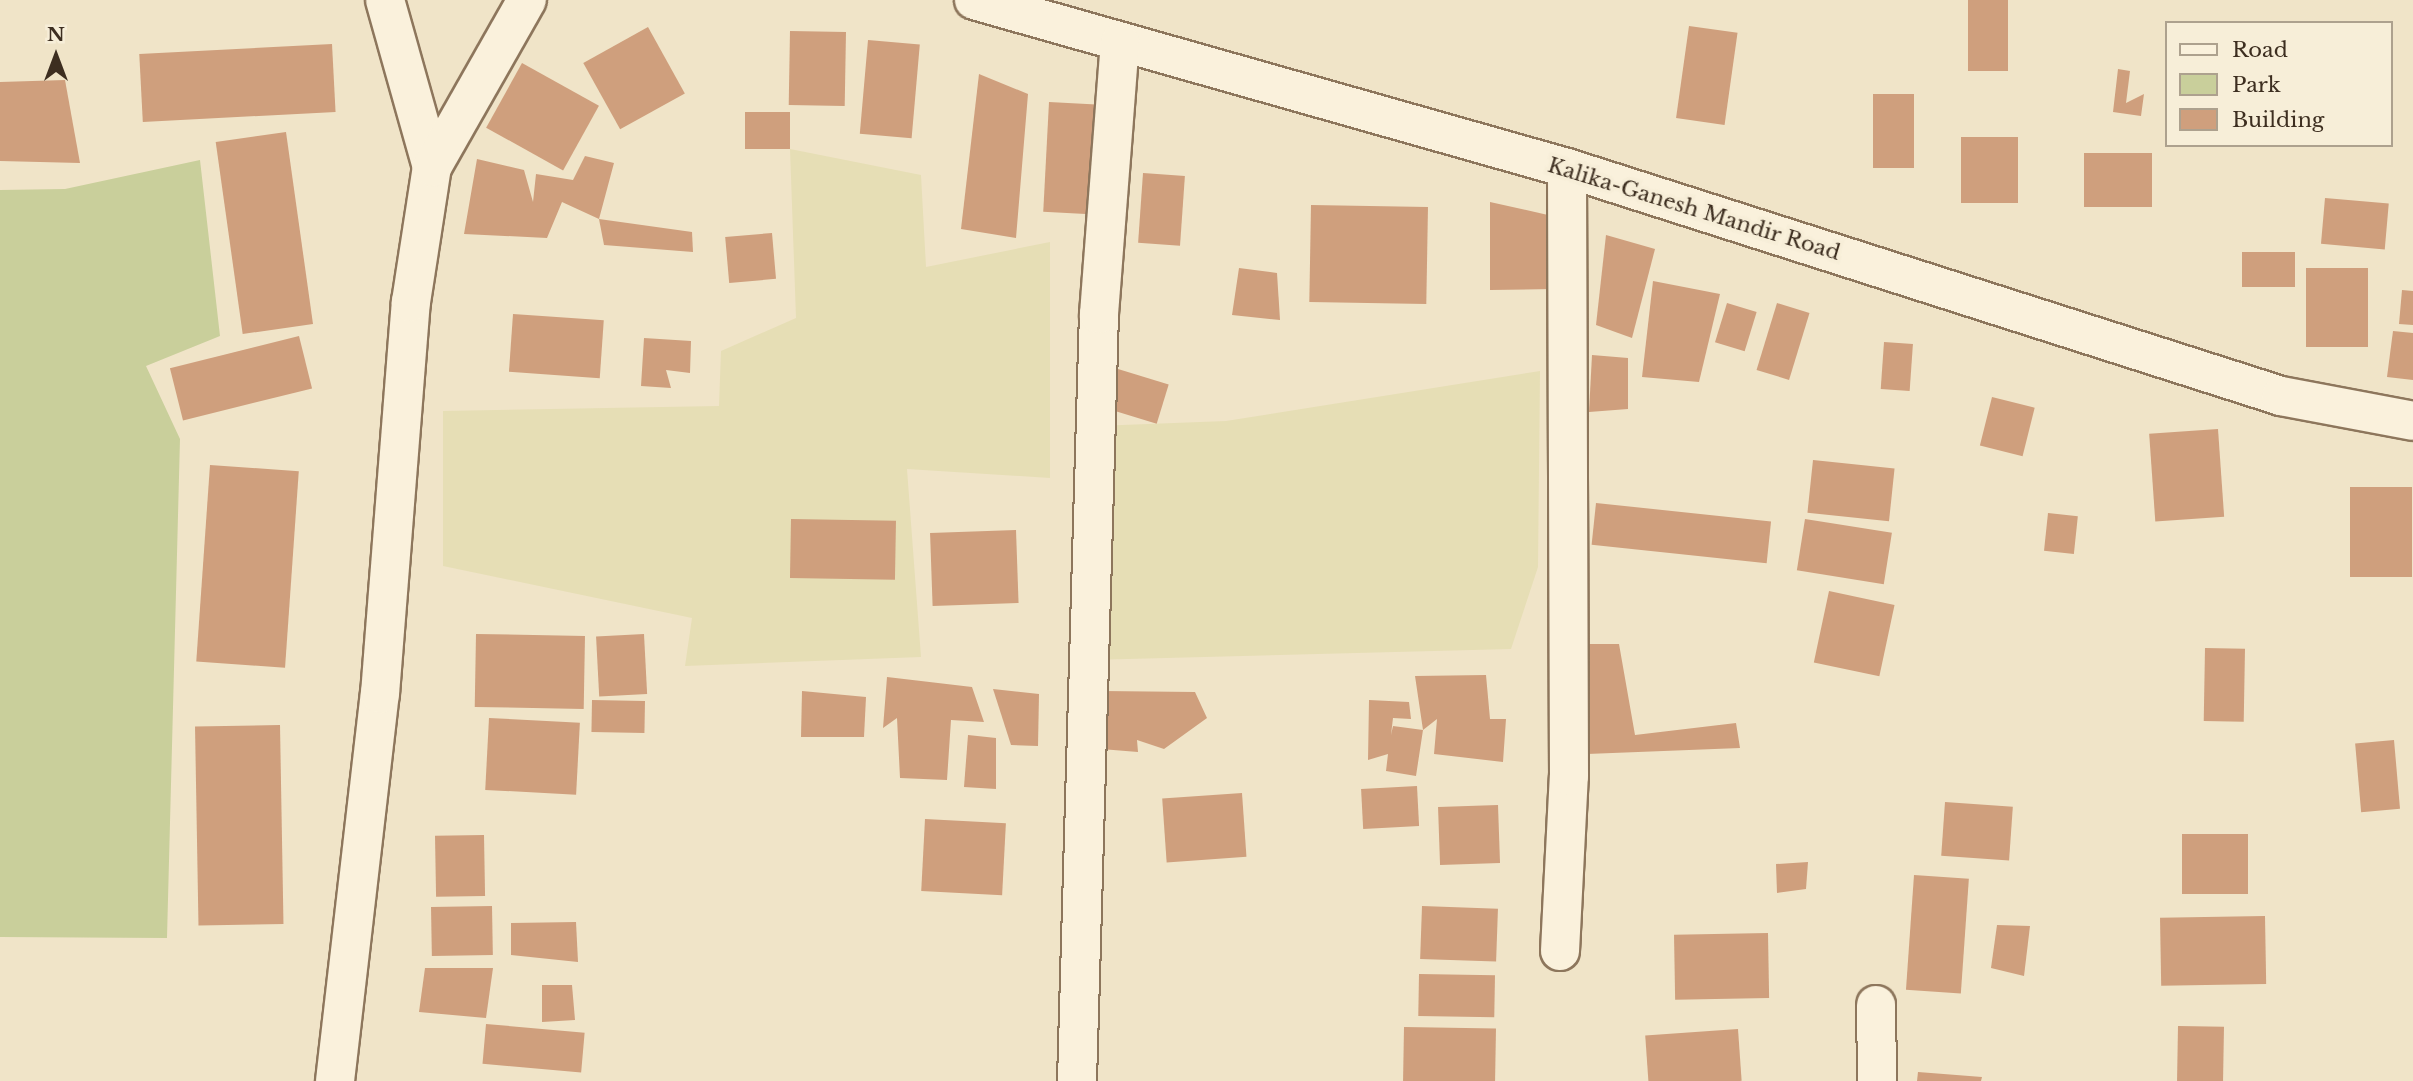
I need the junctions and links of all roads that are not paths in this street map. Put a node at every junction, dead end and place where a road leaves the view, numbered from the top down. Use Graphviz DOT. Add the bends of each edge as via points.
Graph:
graph roads {
  1 [pos="385,0"];
  2 [pos="527,0"];
  3 [pos="974,0"];
  4 [pos="1120,43"];
  5 [pos="432,167"];
  6 [pos="1567,168"];
  7 [pos="2413,421"];
  8 [pos="1560,951"];
  9 [pos="1877,1005"];
  10 [pos="335,1081"];
  11 [pos="1077,1081"];
  12 [pos="1877,1081"];
  1 -- 5 [label="street"];
  2 -- 5 [label="street"];
  3 -- 4 [label="street, Kalika-Ganesh Mandir Road"];
  4 -- 6 [label="street, Kalika-Ganesh Mandir Road"];
  4 -- 11 [label="street" via="1099,326"];
  5 -- 10 [label="street" via="411,302 380,694"];
  6 -- 7 [label="street, Kalika-Ganesh Mandir Road" via="2281,396"];
  6 -- 8 [label="street" via="1569,776"];
  9 -- 12 [label="street"];
}
